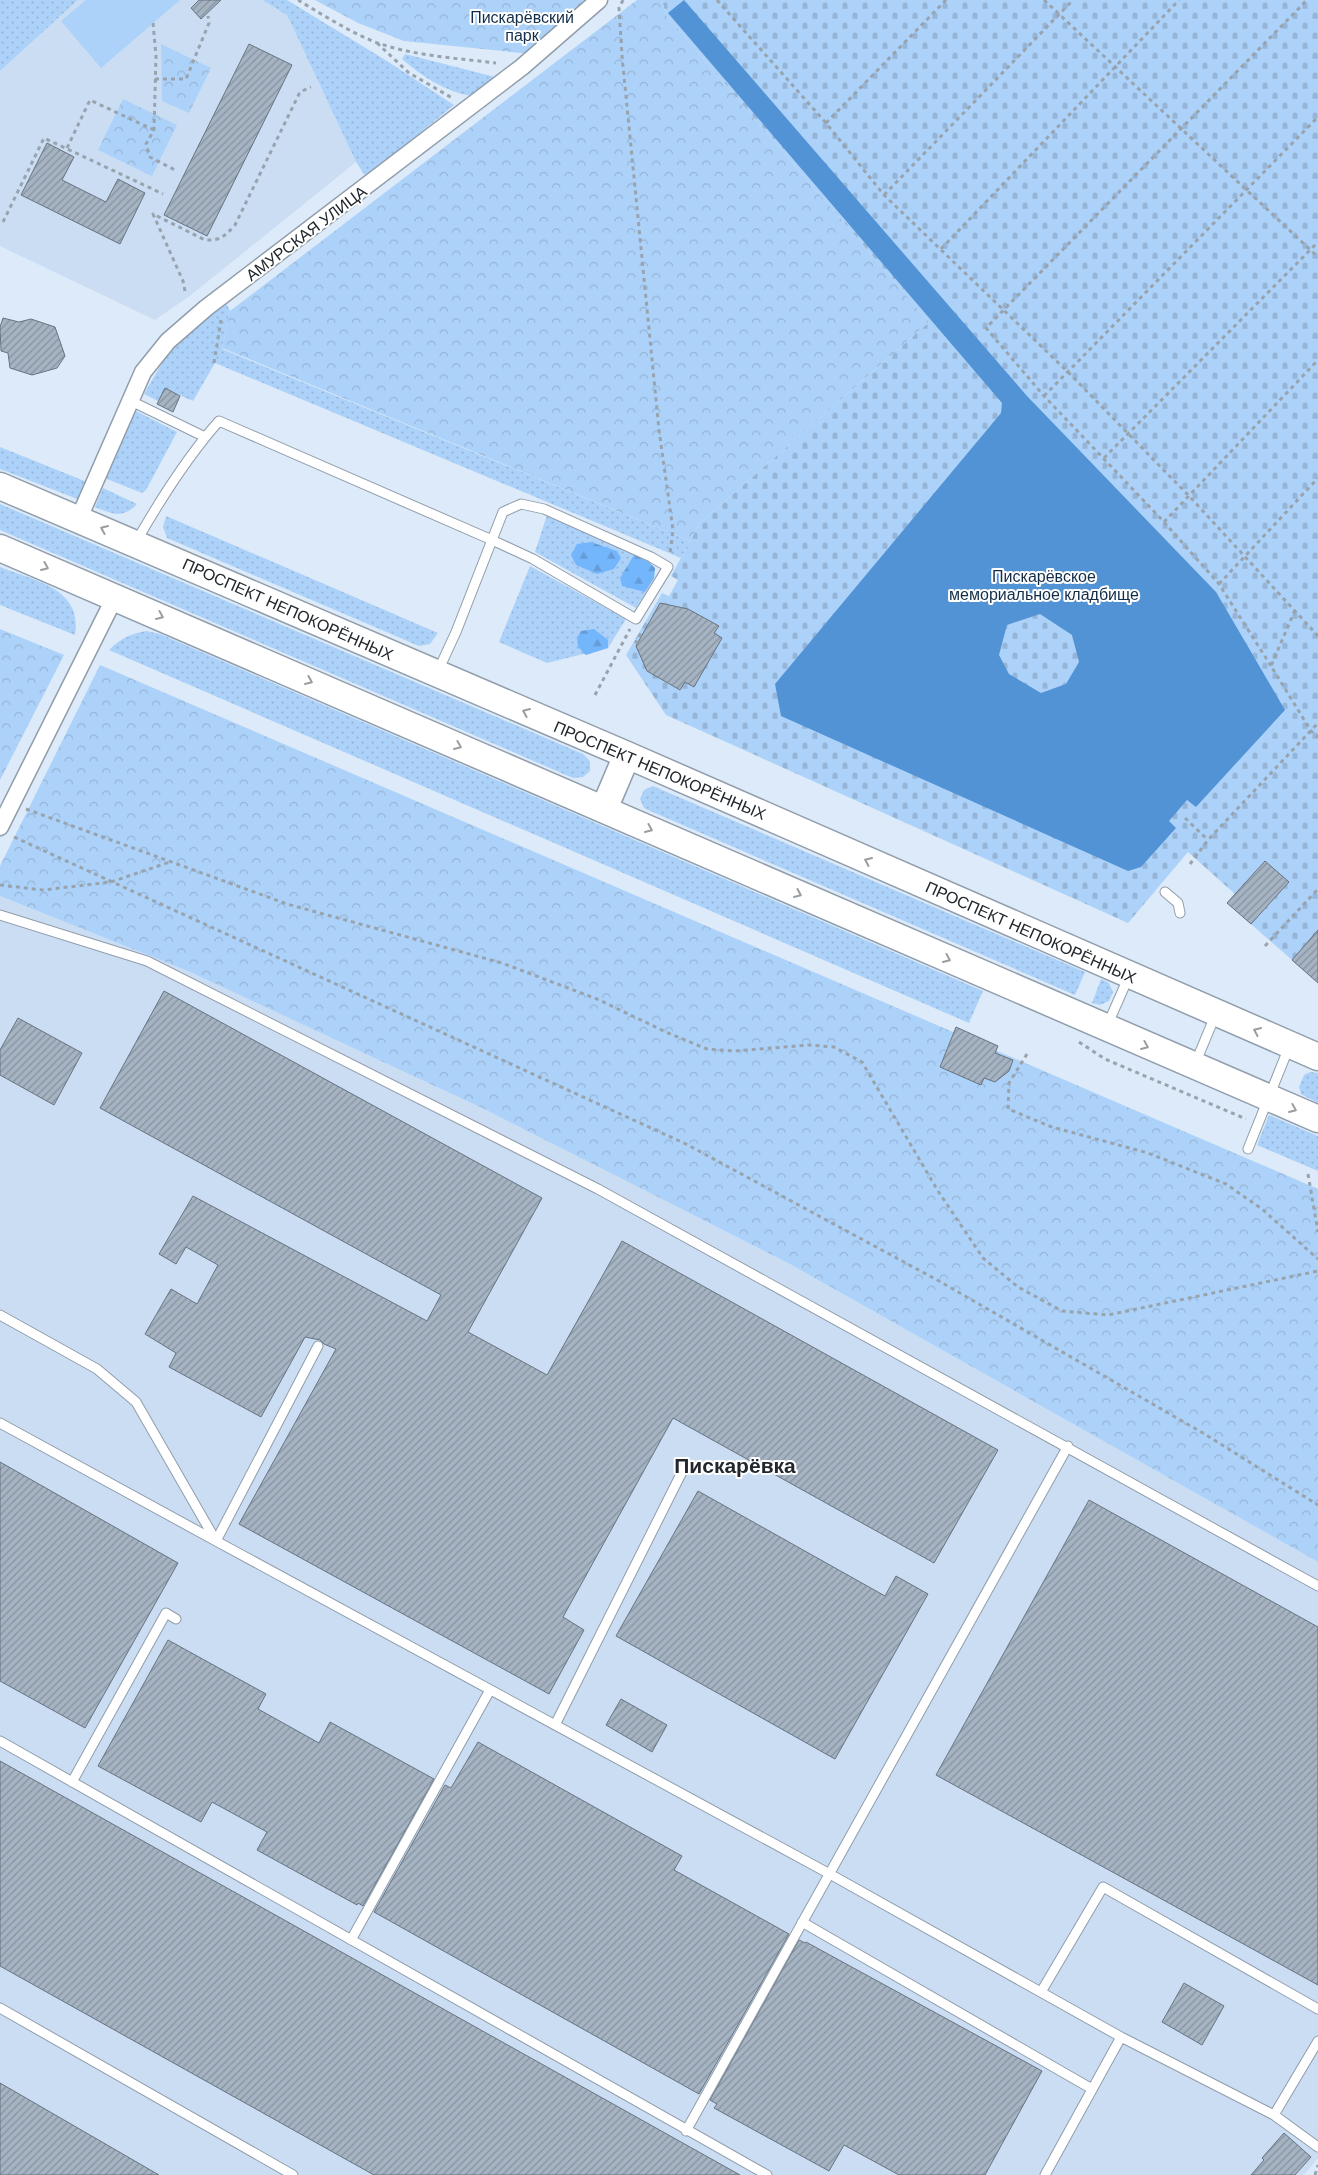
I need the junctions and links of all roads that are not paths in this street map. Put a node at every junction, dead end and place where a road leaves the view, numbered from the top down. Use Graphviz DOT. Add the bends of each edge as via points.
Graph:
graph roads {
  1 [pos="599,0"];
  2 [pos="131,402"];
  3 [pos="205,437"];
  4 [pos="0,486"];
  5 [pos="79,518"];
  6 [pos="492,540"];
  7 [pos="136,543"];
  8 [pos="0,548"];
  9 [pos="115,597"];
  10 [pos="436,674"];
  11 [pos="627,755"];
  12 [pos="604,809"];
  13 [pos="4,831"];
  14 [pos="1165,892"];
  15 [pos="1180,913"];
  16 [pos="0,914"];
  17 [pos="1129,976"];
  18 [pos="1216,1013"];
  19 [pos="1106,1028"];
  20 [pos="1290,1045"];
  21 [pos="1318,1057"];
  22 [pos="1194,1066"];
  23 [pos="1269,1098"];
  24 [pos="1318,1119"];
  25 [pos="1248,1149"];
  26 [pos="0,1315"];
  27 [pos="318,1346"];
  28 [pos="0,1423"];
  29 [pos="1068,1446"];
  30 [pos="686,1464"];
  31 [pos="216,1541"];
  32 [pos="1318,1586"];
  33 [pos="176,1618"];
  34 [pos="490,1690"];
  35 [pos="554,1725"];
  36 [pos="0,1741"];
  37 [pos="72,1782"];
  38 [pos="828,1873"];
  39 [pos="802,1922"];
  40 [pos="351,1940"];
  41 [pos="1041,1992"];
  42 [pos="0,2008"];
  43 [pos="1318,2008"];
  44 [pos="1121,2037"];
  45 [pos="1318,2041"];
  46 [pos="1092,2089"];
  47 [pos="1274,2115"];
  48 [pos="686,2131"];
  49 [pos="1318,2147"];
  50 [pos="293,2175"];
  51 [pos="767,2175"];
  52 [pos="1045,2175"];
  1 -- 2 [label="street, АМУРСКАЯ УЛИЦА" via="522,67 206,308 168,341 143,372"];
  2 -- 3 [label="lane"];
  2 -- 5 [label="street, АМУРСКАЯ УЛИЦА"];
  3 -- 6 [label="lane" via="219,421"];
  3 -- 7 [label="lane" via="157,505"];
  4 -- 5 [label="main road, ПРОСПЕКТ НЕПОКОРЁННЫХ"];
  7 -- 5 [label="main road, ПРОСПЕКТ НЕПОКОРЁННЫХ, one-way"];
  6 -- 6 [label="lane" via="533,559 636,619 668,567 544,509 522,504 503,512"];
  6 -- 10 [label="lane"];
  7 -- 10 [label="main road, ПРОСПЕКТ НЕПОКОРЁННЫХ"];
  8 -- 9 [label="main road, one-way"];
  9 -- 12 [label="main road, one-way"];
  9 -- 13 [label="street" via="12,804"];
  11 -- 10 [label="main road, ПРОСПЕКТ НЕПОКОРЁННЫХ, one-way"];
  11 -- 12 [label="main road"];
  17 -- 11 [label="main road, ПРОСПЕКТ НЕПОКОРЁННЫХ, one-way"];
  12 -- 19 [label="main road, one-way"];
  14 -- 15 [label="lane" via="1178,903"];
  16 -- 29 [label="lane" via="147,961 598,1189"];
  17 -- 18 [label="main road, ПРОСПЕКТ НЕПОКОРЁННЫХ"];
  17 -- 19 [label="lane"];
  20 -- 18 [label="main road, ПРОСПЕКТ НЕПОКОРЁННЫХ, one-way"];
  18 -- 22 [label="lane"];
  19 -- 22 [label="main road, one-way"];
  20 -- 21 [label="main road, ПРОСПЕКТ НЕПОКОРЁННЫХ"];
  20 -- 23 [label="lane"];
  22 -- 23 [label="main road"];
  23 -- 24 [label="main road, one-way"];
  23 -- 25 [label="lane"];
  26 -- 31 [label="lane" via="97,1369 136,1402"];
  27 -- 31 [label="lane"];
  28 -- 31 [label="lane"];
  29 -- 32 [label="lane"];
  29 -- 38 [label="lane"];
  30 -- 35 [label="lane"];
  31 -- 34 [label="lane"];
  33 -- 37 [label="lane" via="166,1613"];
  34 -- 35 [label="lane"];
  34 -- 40 [label="lane"];
  35 -- 38 [label="lane"];
  36 -- 37 [label="lane"];
  37 -- 40 [label="lane"];
  38 -- 39 [label="lane"];
  38 -- 41 [label="lane"];
  39 -- 46 [label="lane"];
  39 -- 48 [label="lane"];
  40 -- 48 [label="lane"];
  41 -- 43 [label="lane" via="1103,1887"];
  41 -- 44 [label="lane"];
  42 -- 50 [label="lane"];
  44 -- 46 [label="lane"];
  44 -- 47 [label="lane"];
  45 -- 47 [label="lane"];
  46 -- 52 [label="lane"];
  47 -- 49 [label="lane"];
  48 -- 51 [label="lane"];
}
